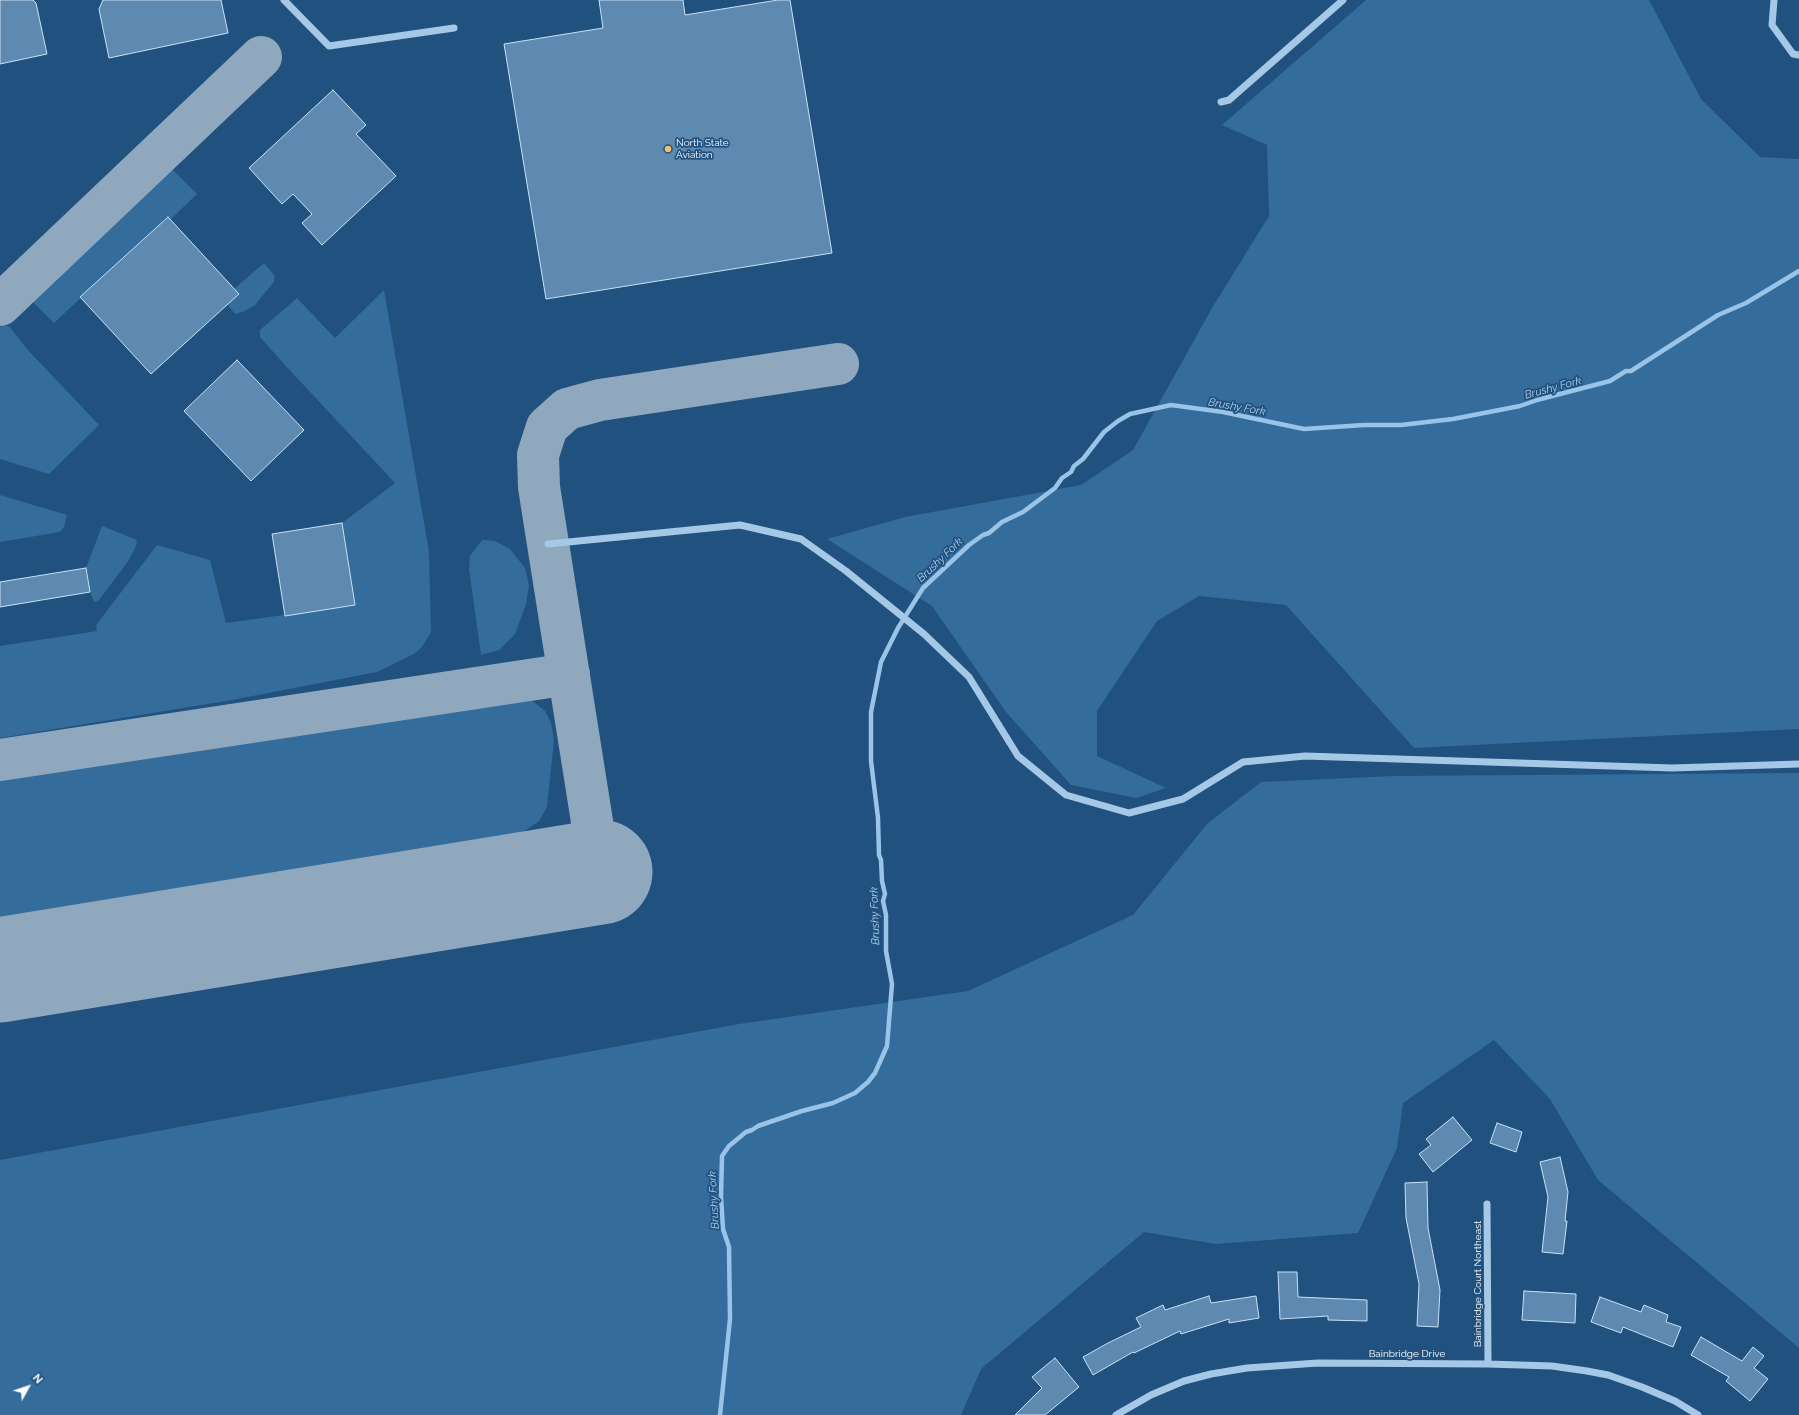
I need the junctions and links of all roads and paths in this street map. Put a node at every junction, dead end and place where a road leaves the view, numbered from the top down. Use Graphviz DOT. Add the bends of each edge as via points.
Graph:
graph roads {
  1 [pos="284,0"];
  2 [pos="1343,0"];
  3 [pos="1774,0"];
  4 [pos="454,28"];
  5 [pos="1799,55"];
  6 [pos="1221,102"];
  7 [pos="548,544"];
  8 [pos="1799,764"];
  9 [pos="1487,1204"];
  10 [pos="1488,1364"];
  11 [pos="1116,1415"];
  12 [pos="1698,1415"];
  1 -- 4 [label="street" via="329,46"];
  2 -- 6 [label="street" via="1229,100"];
  3 -- 5 [label="street" via="1772,25 1793,54"];
  7 -- 8 [label="street" via="740,525 801,539 846,571 924,634 969,677 1018,756 1066,795 1129,813 1183,799 1243,762 1305,756 1672,768"];
  9 -- 10 [label="street, Bainbridge Court Northeast"];
  10 -- 11 [label="street, Bainbridge Drive" via="1318,1363 1247,1368 1184,1381"];
  10 -- 12 [label="street, Bainbridge Drive" via="1552,1366 1608,1375 1675,1401"];
}
